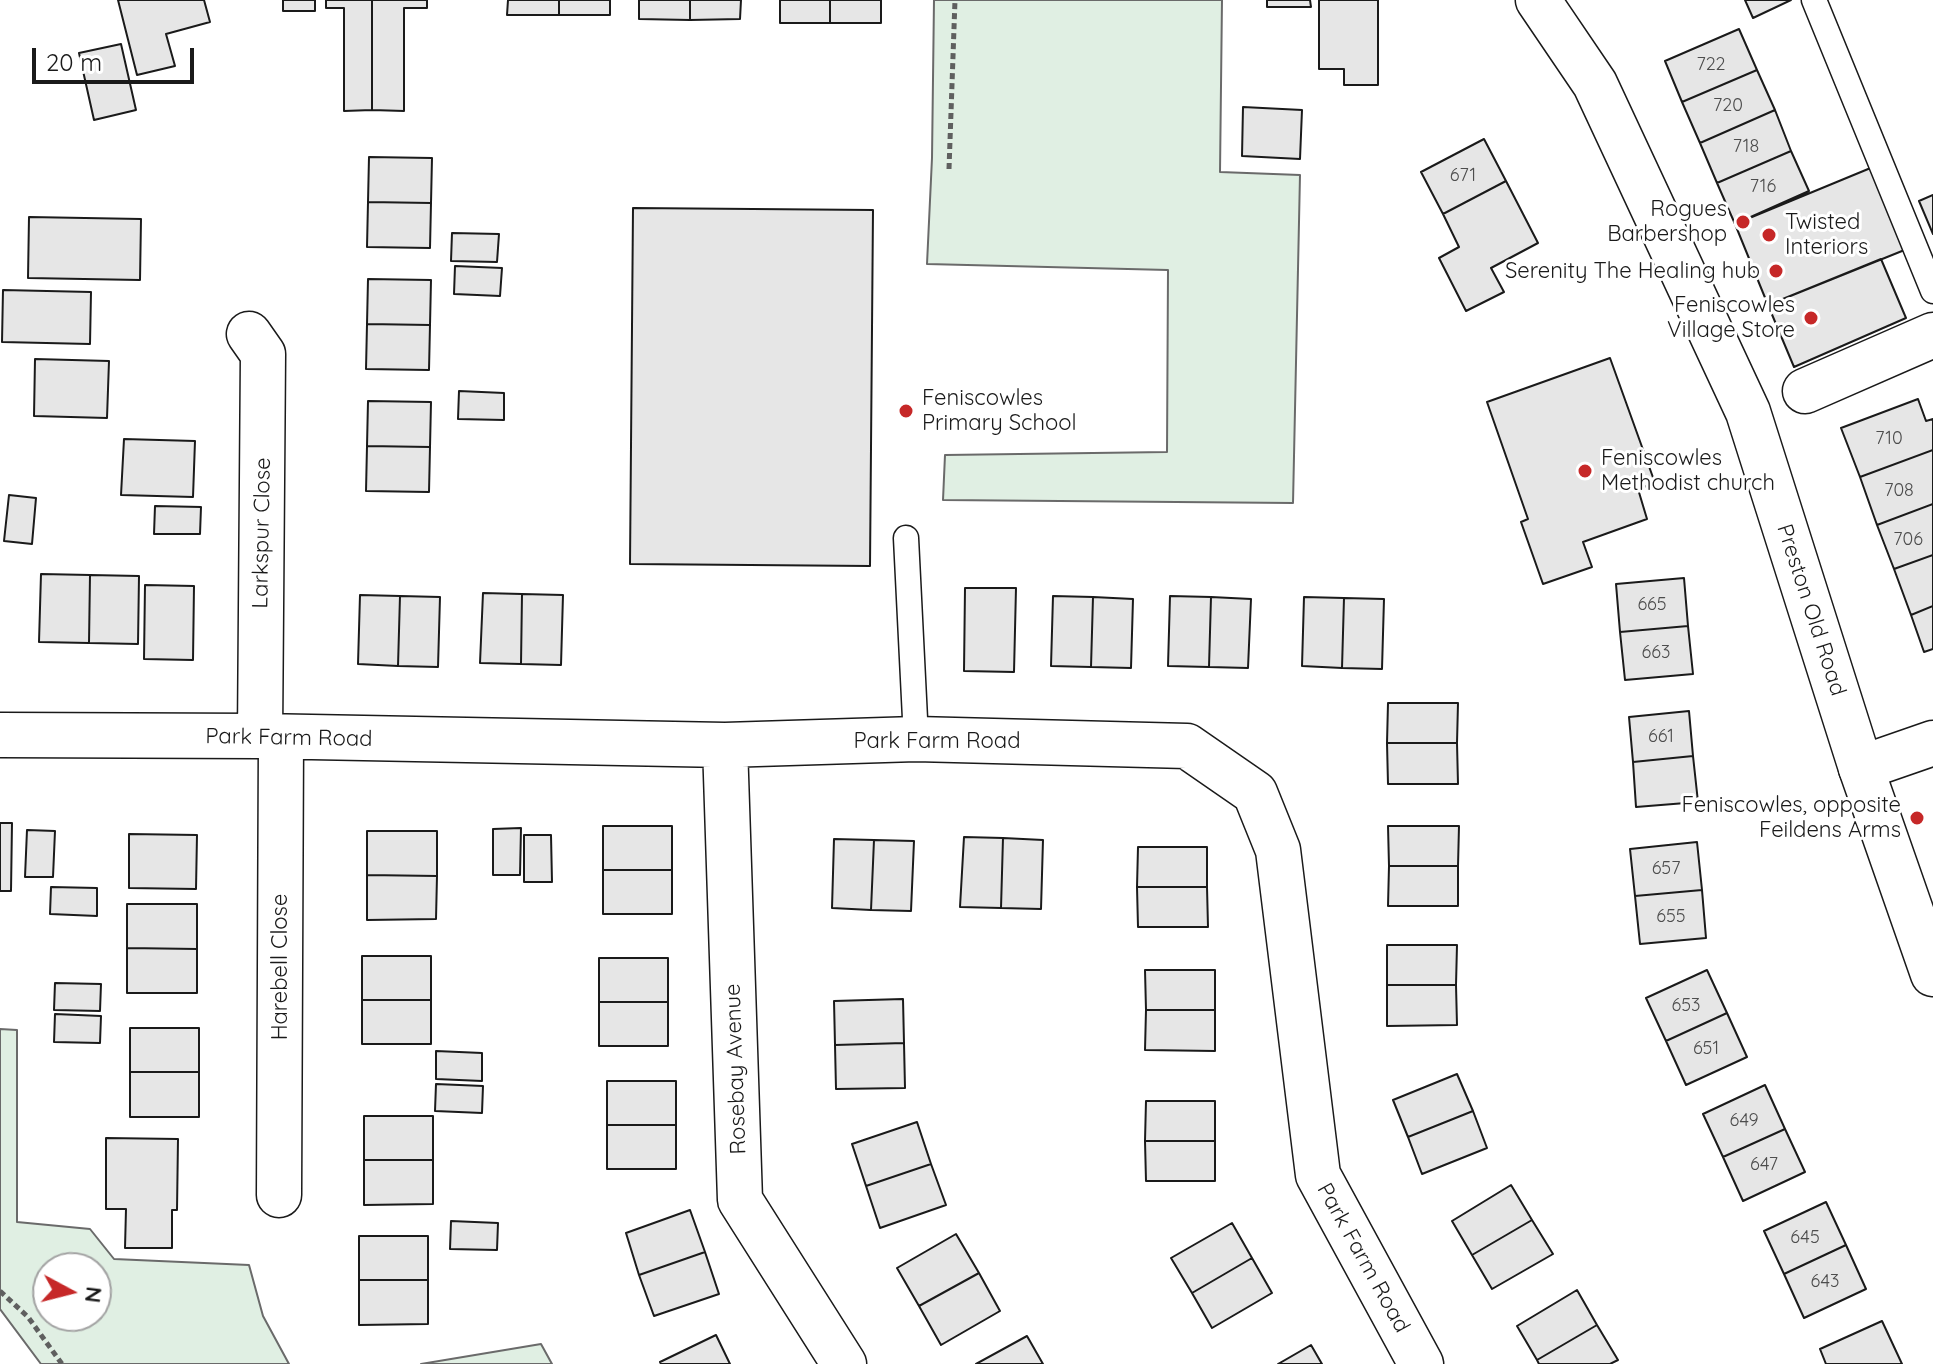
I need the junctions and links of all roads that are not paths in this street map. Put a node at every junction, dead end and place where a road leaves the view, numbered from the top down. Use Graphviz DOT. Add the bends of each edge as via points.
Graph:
graph roads {
  1 [pos="1538,0"];
  2 [pos="1814,0"];
  3 [pos="1933,291"];
  4 [pos="249,334"];
  5 [pos="1933,335"];
  6 [pos="1805,391"];
  7 [pos="906,538"];
  8 [pos="0,735"];
  9 [pos="270,737"];
  10 [pos="916,739"];
  11 [pos="1933,743"];
  12 [pos="725,745"];
  13 [pos="1861,768"];
  14 [pos="1932,966"];
  15 [pos="279,1195"];
  16 [pos="844,1364"];
  17 [pos="1421,1364"];
  1 -- 13 [label="street, Preston Old Road" via="1595,84 1748,412"];
  2 -- 3 [label="lane"];
  4 -- 9 [label="street, Larkspur Close" via="263,354"];
  5 -- 6 [label="street"];
  7 -- 10 [label="lane"];
  8 -- 9 [label="street, Park Farm Road"];
  9 -- 12 [label="street, Park Farm Road"];
  9 -- 15 [label="street, Harebell Close"];
  10 -- 12 [label="street, Park Farm Road"];
  10 -- 17 [label="street, Park Farm Road" via="1187,746 1255,793 1278,850 1318,1175"];
  11 -- 13 [label="street"];
  12 -- 16 [label="street, Rosebay Avenue" via="740,1200"];
  13 -- 14 [label="street, Preston Old Road"];
}
